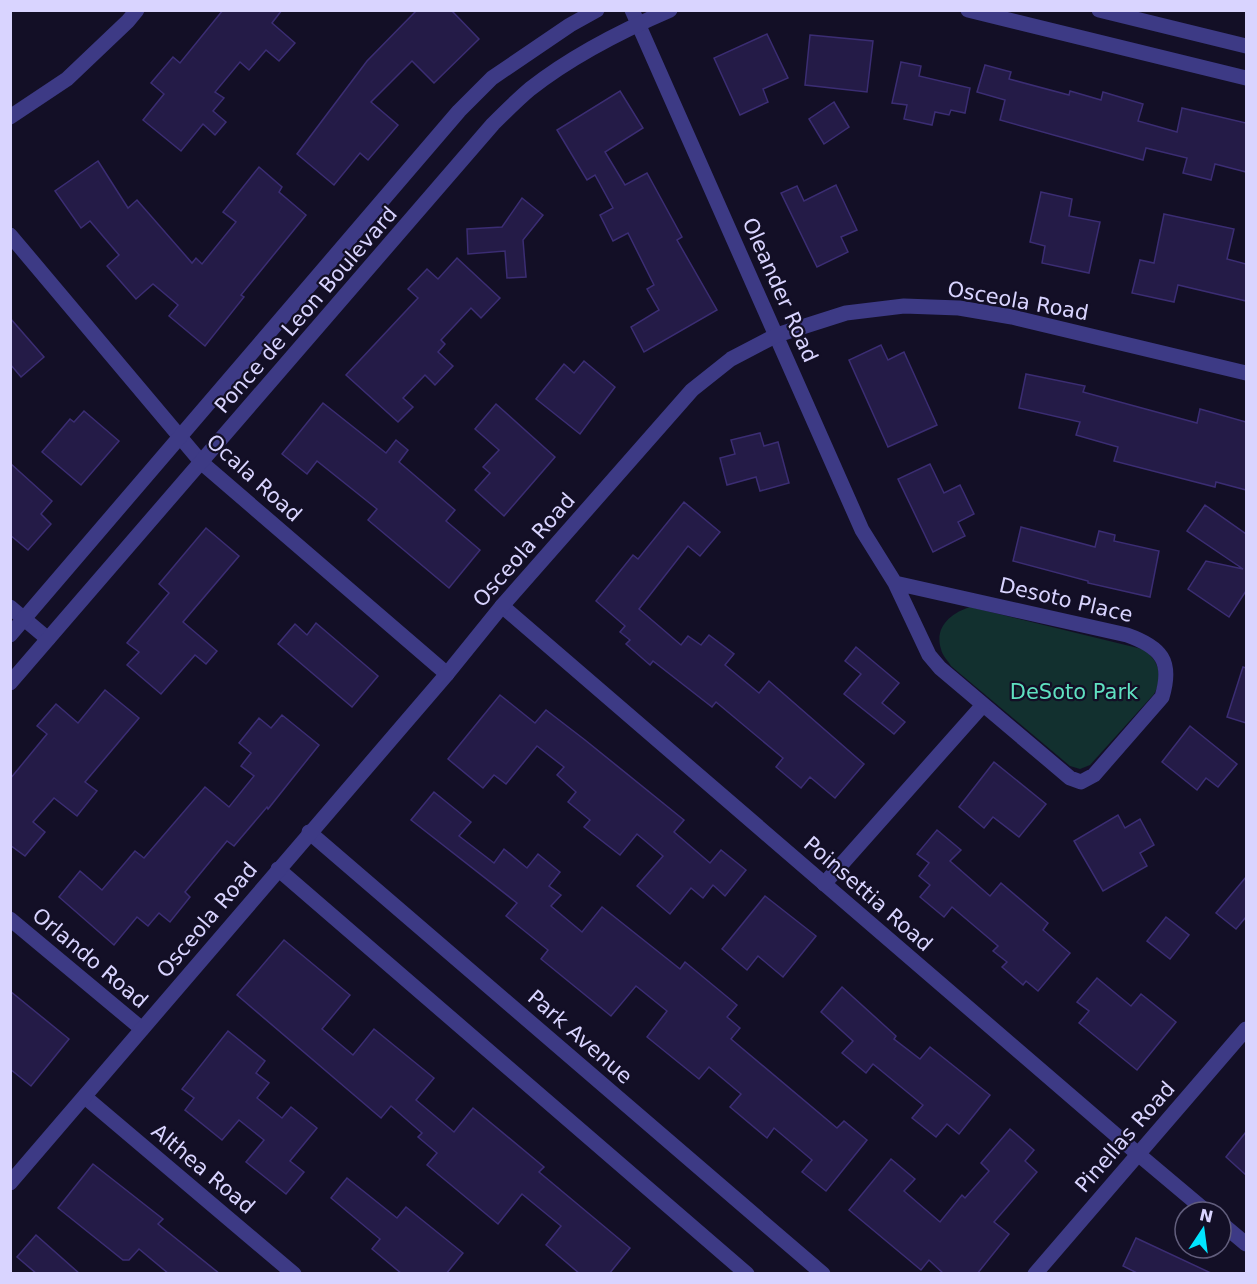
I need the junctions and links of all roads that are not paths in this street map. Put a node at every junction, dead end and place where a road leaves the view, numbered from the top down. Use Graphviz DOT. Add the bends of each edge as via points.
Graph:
graph roads {
  1 [pos="137,10"];
  2 [pos="597,10"];
  3 [pos="670,10"];
  4 [pos="968,10"];
  5 [pos="1098,10"];
  6 [pos="635,17"];
  7 [pos="1246,46"];
  8 [pos="1246,78"];
  9 [pos="10,117"];
  10 [pos="10,236"];
  11 [pos="777,335"];
  12 [pos="1246,373"];
  13 [pos="180,437"];
  14 [pos="202,463"];
  15 [pos="895,583"];
  16 [pos="502,606"];
  17 [pos="10,607"];
  18 [pos="24,619"];
  19 [pos="10,635"];
  20 [pos="48,639"];
  21 [pos="447,674"];
  22 [pos="10,683"];
  23 [pos="982,705"];
  24 [pos="309,832"];
  25 [pos="278,868"];
  26 [pos="824,884"];
  27 [pos="10,920"];
  28 [pos="142,1029"];
  29 [pos="1246,1029"];
  30 [pos="86,1097"];
  31 [pos="1138,1154"];
  32 [pos="10,1183"];
  33 [pos="1194,1200"];
  34 [pos="1233,1233"];
  35 [pos="1246,1244"];
  36 [pos="294,1274"];
  37 [pos="747,1274"];
  38 [pos="823,1274"];
  39 [pos="1035,1274"];
  1 -- 9 [label="street" via="67,79"];
  2 -- 13 [label="street, Ponce de Leon Boulevard" via="492,78 459,111"];
  3 -- 6 [label="street, Ponce de Leon Boulevard"];
  4 -- 8 [label="street"];
  5 -- 7 [label="street"];
  6 -- 11 [label="street, Oleander Road"];
  6 -- 14 [label="street, Ponce de Leon Boulevard" via="530,90 493,124"];
  10 -- 13 [label="street, Ocala Road"];
  11 -- 12 [label="street, Osceola Road" via="846,313 904,306 959,308"];
  11 -- 15 [label="street, Oleander Road" via="862,530"];
  11 -- 16 [label="street, Osceola Road" via="731,359 692,390"];
  13 -- 14 [label="street, Ocala Road"];
  13 -- 18 [label="street, Ponce de Leon Boulevard"];
  14 -- 20 [label="street, Ponce de Leon Boulevard"];
  14 -- 21 [label="street, Ocala Road"];
  15 -- 23 [label="street, Desoto Place" via="929,655"];
  15 -- 23 [label="street, Desoto Place" via="1126,635 1145,641 1159,652 1167,667 1162,697 1094,775 1081,782 1070,778"];
  16 -- 21 [label="street, Osceola Road"];
  16 -- 26 [label="street, Poinsettia Road"];
  17 -- 18 [label="street"];
  18 -- 19 [label="street, Ponce de Leon Boulevard"];
  18 -- 20 [label="street"];
  20 -- 22 [label="street, Ponce de Leon Boulevard"];
  21 -- 24 [label="street, Osceola Road"];
  23 -- 26 [label="street"];
  24 -- 25 [label="street, Osceola Road"];
  24 -- 38 [label="street, Park Avenue"];
  25 -- 28 [label="street, Osceola Road"];
  25 -- 37 [label="street"];
  26 -- 31 [label="street, Poinsettia Road"];
  27 -- 28 [label="street, Orlando Road"];
  28 -- 30 [label="street, Osceola Road"];
  29 -- 31 [label="street, Pinellas Road"];
  30 -- 32 [label="street, Osceola Road"];
  30 -- 36 [label="street, Althea Road"];
  31 -- 33 [label="street, Poinsettia Road"];
  31 -- 39 [label="street, Pinellas Road"];
  34 -- 35 [label="street"];
}
